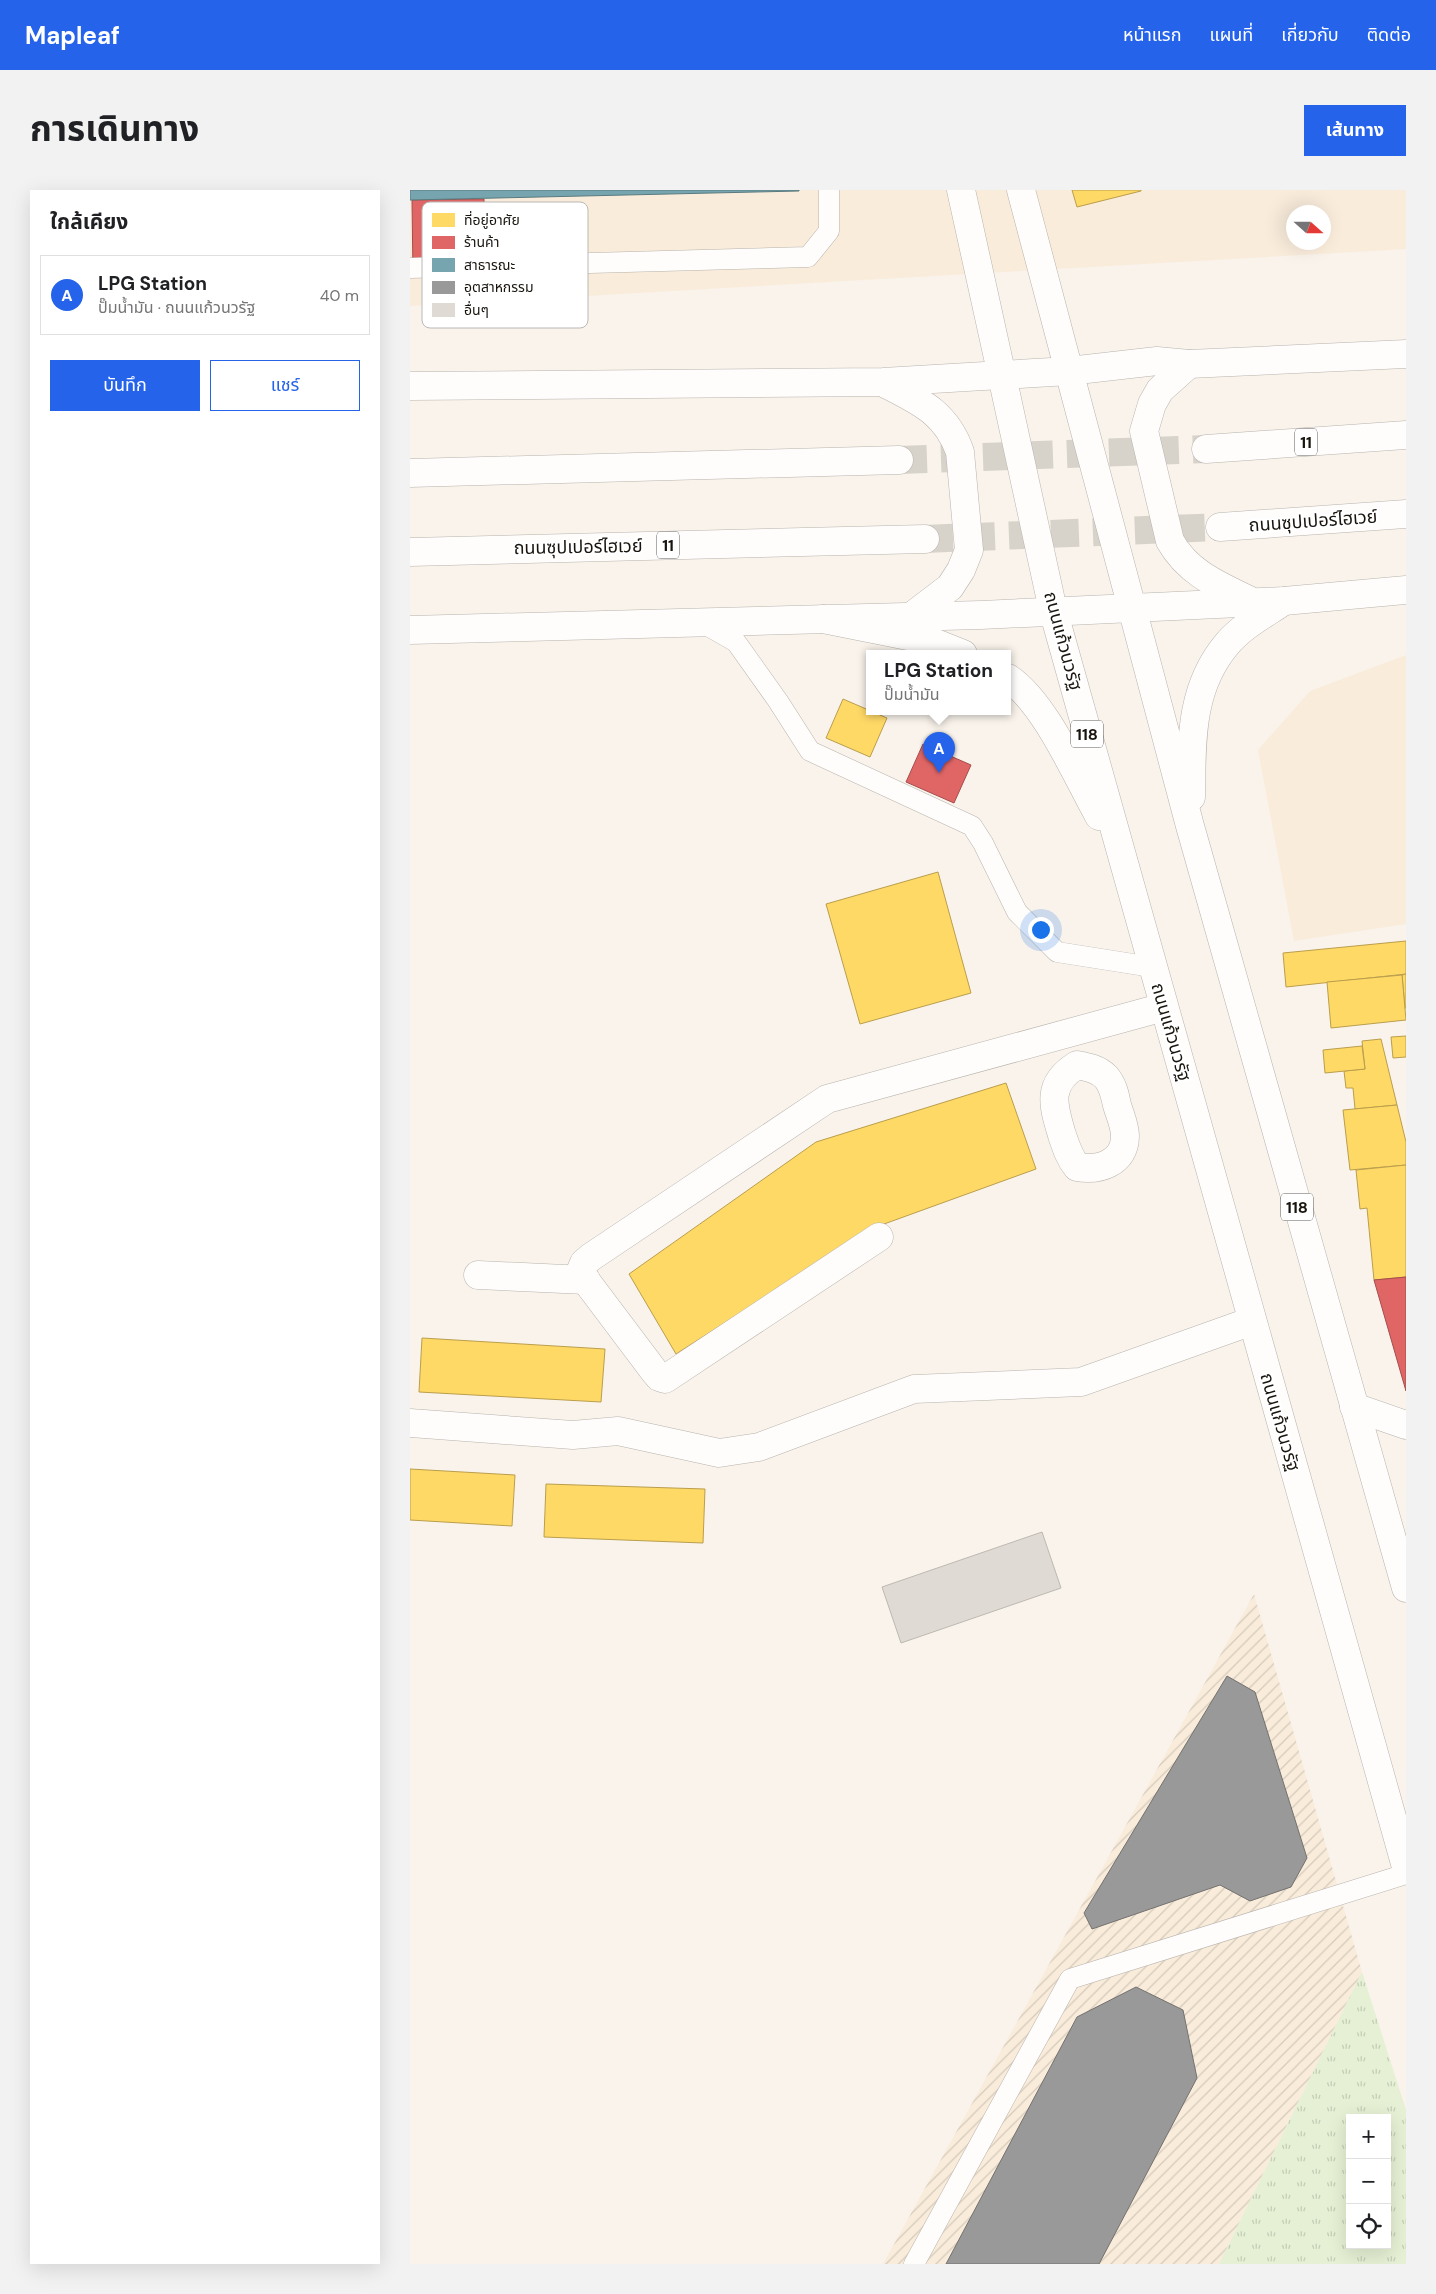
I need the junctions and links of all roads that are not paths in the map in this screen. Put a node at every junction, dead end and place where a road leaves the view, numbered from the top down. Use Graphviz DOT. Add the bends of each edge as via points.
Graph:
graph roads {
  1 [pos="829,190"];
  2 [pos="961,190"];
  3 [pos="1021,190"];
  4 [pos="588,263"];
  5 [pos="1406,354"];
  6 [pos="1189,364"];
  7 [pos="1069,371"];
  8 [pos="1002,376"];
  9 [pos="883,382"];
  10 [pos="410,386"];
  11 [pos="1406,435"];
  12 [pos="1206,449"];
  13 [pos="899,460"];
  14 [pos="410,473"];
  15 [pos="1406,514"];
  16 [pos="1220,527"];
  17 [pos="925,539"];
  18 [pos="410,552"];
  19 [pos="1406,590"];
  20 [pos="1284,600"];
  21 [pos="1250,601"];
  22 [pos="1130,607"];
  23 [pos="1053,610"];
  24 [pos="912,616"];
  25 [pos="824,618"];
  26 [pos="700,622"];
  27 [pos="410,630"];
  28 [pos="953,650"];
  29 [pos="1011,680"];
  30 [pos="1190,826"];
  31 [pos="1121,857"];
  32 [pos="1152,968"];
  33 [pos="1164,1007"];
  34 [pos="1068,1034"];
  35 [pos="1077,1065"];
  36 [pos="879,1237"];
  37 [pos="478,1276"];
  38 [pos="586,1280"];
  39 [pos="1252,1321"];
  40 [pos="1354,1407"];
  41 [pos="410,1423"];
  42 [pos="1406,1424"];
  43 [pos="1399,1539"];
  44 [pos="1406,1588"];
  45 [pos="1406,1867"];
  46 [pos="1406,1874"];
  47 [pos="914,2264"];
  1 -- 4 [label="lane" via="829,231 808,257"];
  2 -- 8 [label="main road, ถนนแก้วนวรัฐ"];
  3 -- 7 [label="main road"];
  5 -- 6 [label="main road"];
  6 -- 7 [label="main road" via="1157,361"];
  6 -- 21 [label="main road" via="1160,390 1144,431 1170,542 1194,571"];
  7 -- 8 [label="main road"];
  7 -- 22 [label="main road, 118"];
  8 -- 9 [label="main road"];
  8 -- 23 [label="main road, ถนนแก้วนวรัฐ / 118"];
  9 -- 10 [label="main road"];
  9 -- 24 [label="main road" via="939,415 955,436 960,452 969,550 950,587"];
  11 -- 12 [label="main road, 11"];
  13 -- 14 [label="main road"];
  15 -- 16 [label="main road, ถนนซุปเปอร์ไฮเวย์"];
  17 -- 18 [label="main road, ถนนซุปเปอร์ไฮเวย์ / 11"];
  19 -- 20 [label="main road"];
  20 -- 21 [label="main road"];
  20 -- 30 [label="main road" via="1241,630 1226,645 1197,698"];
  21 -- 22 [label="main road"];
  22 -- 23 [label="main road"];
  22 -- 30 [label="main road, 118"];
  23 -- 24 [label="main road"];
  23 -- 31 [label="main road, ถนนแก้วนวรัฐ / 118"];
  24 -- 25 [label="main road"];
  25 -- 26 [label="main road"];
  25 -- 28 [label="main road" via="928,640"];
  26 -- 27 [label="main road"];
  26 -- 32 [label="lane" via="736,642 810,751 972,826 1017,912 1057,952"];
  29 -- 31 [label="main road" via="1021,686 1045,717"];
  30 -- 40 [label="main road, 118"];
  31 -- 32 [label="main road, ถนนแก้วนวรัฐ / 118"];
  32 -- 33 [label="main road, ถนนแก้วนวรัฐ / 118"];
  33 -- 34 [label="main road"];
  33 -- 39 [label="main road, ถนนแก้วนวรัฐ / 118"];
  34 -- 35 [label="main road"];
  34 -- 38 [label="main road" via="827,1100 587,1260 581,1270"];
  36 -- 38 [label="main road" via="665,1378 654,1372"];
  37 -- 38 [label="main road"];
  39 -- 41 [label="main road" via="1081,1382 914,1389 759,1447 719,1453 618,1431 573,1435"];
  39 -- 45 [label="main road, ถนนแก้วนวรัฐ / 118"];
  40 -- 42 [label="main road"];
  40 -- 43 [label="main road, 118"];
  43 -- 44 [label="main road, 118"];
  46 -- 47 [label="lane" via="1070,1979"];
}
